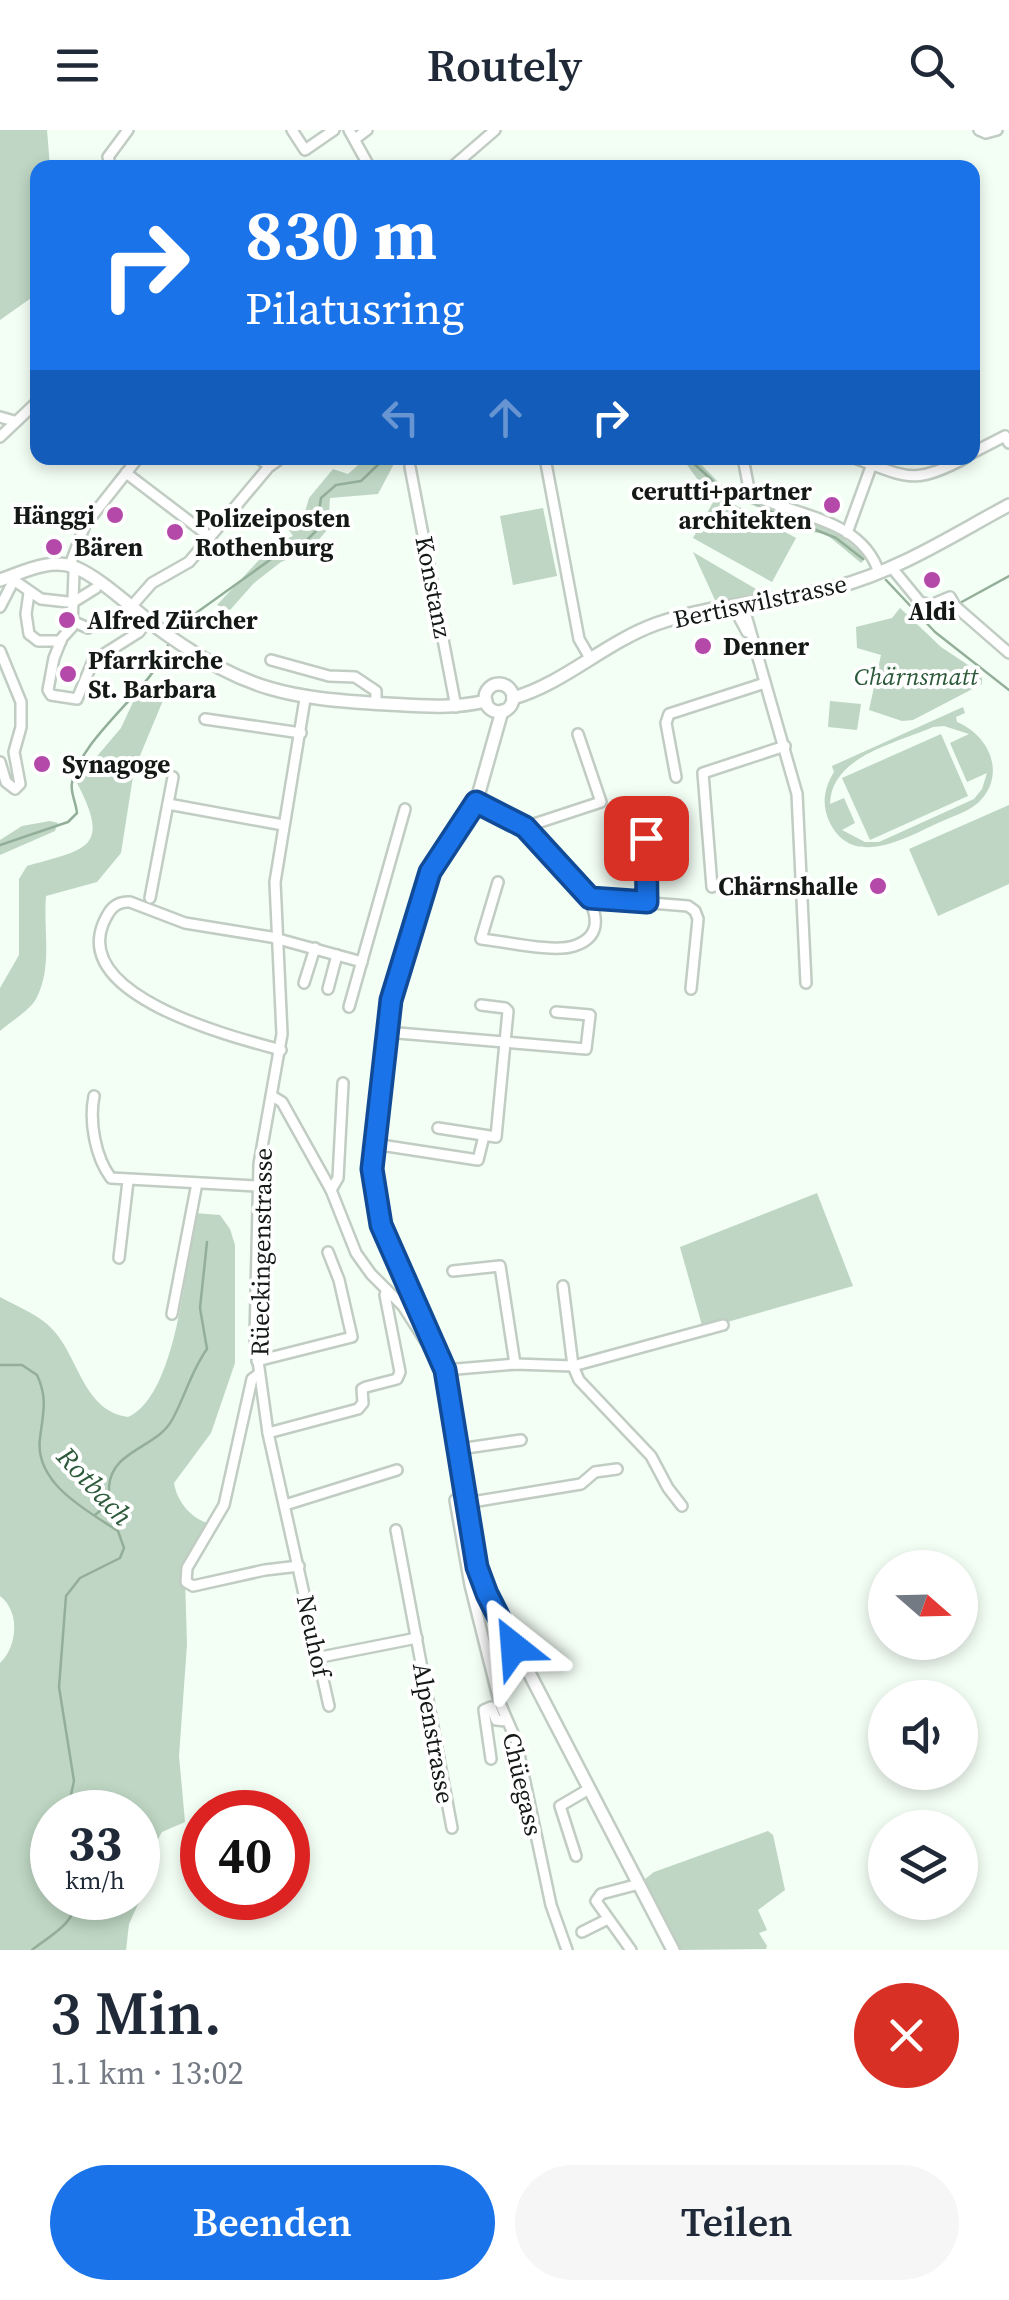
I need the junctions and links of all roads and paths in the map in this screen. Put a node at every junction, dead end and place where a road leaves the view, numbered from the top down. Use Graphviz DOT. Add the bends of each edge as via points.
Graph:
graph roads {
  1 [pos="128,130"];
  2 [pos="292,130"];
  3 [pos="334,130"];
  4 [pos="367,130"];
  5 [pos="495,130"];
  6 [pos="979,130"];
  7 [pos="997,130"];
  8 [pos="352,134"];
  9 [pos="109,160"];
  10 [pos="366,160"];
  11 [pos="459,160"];
  12 [pos="30,408"];
  13 [pos="0,417"];
  14 [pos="14,421"];
  15 [pos="0,437"];
  16 [pos="1007,439"];
  17 [pos="980,450"];
  18 [pos="132,465"];
  19 [pos="265,465"];
  20 [pos="272,465"];
  21 [pos="546,465"];
  22 [pos="744,465"];
  23 [pos="872,465"];
  24 [pos="875,465"];
  25 [pos="949,465"];
  26 [pos="410,467"];
  27 [pos="268,468"];
  28 [pos="126,473"];
  29 [pos="1009,505"];
  30 [pos="848,533"];
  31 [pos="210,537"];
  32 [pos="892,568"];
  33 [pos="73,573"];
  34 [pos="879,573"];
  35 [pos="14,578"];
  36 [pos="0,580"];
  37 [pos="94,587"];
  38 [pos="29,592"];
  39 [pos="70,602"];
  40 [pos="738,605"];
  41 [pos="0,607"];
  42 [pos="130,608"];
  43 [pos="72,622"];
  44 [pos="148,622"];
  45 [pos="88,628"];
  46 [pos="62,640"];
  47 [pos="0,650"];
  48 [pos="1009,652"];
  49 [pos="590,658"];
  50 [pos="271,660"];
  51 [pos="765,683"];
  52 [pos="305,698"];
  53 [pos="513,698"];
  54 [pos="486,701"];
  55 [pos="376,704"];
  56 [pos="456,707"];
  57 [pos="502,712"];
  58 [pos="205,718"];
  59 [pos="301,734"];
  60 [pos="578,734"];
  61 [pos="785,746"];
  62 [pos="0,762"];
  63 [pos="676,776"];
  64 [pos="173,777"];
  65 [pos="476,802"];
  66 [pos="168,804"];
  67 [pos="405,809"];
  68 [pos="283,825"];
  69 [pos="646,826"];
  70 [pos="525,827"];
  71 [pos="498,882"];
  72 [pos="712,887"];
  73 [pos="150,898"];
  74 [pos="590,898"];
  75 [pos="647,902"];
  76 [pos="277,938"];
  77 [pos="315,948"];
  78 [pos="337,955"];
  79 [pos="362,962"];
  80 [pos="304,982"];
  81 [pos="806,984"];
  82 [pos="328,989"];
  83 [pos="692,989"];
  84 [pos="481,1005"];
  85 [pos="349,1007"];
  86 [pos="556,1012"];
  87 [pos="386,1032"];
  88 [pos="506,1040"];
  89 [pos="281,1050"];
  90 [pos="343,1083"];
  91 [pos="94,1096"];
  92 [pos="272,1096"];
  93 [pos="438,1128"];
  94 [pos="483,1140"];
  95 [pos="374,1144"];
  96 [pos="128,1181"];
  97 [pos="197,1183"];
  98 [pos="258,1186"];
  99 [pos="330,1190"];
  100 [pos="328,1252"];
  101 [pos="119,1258"];
  102 [pos="453,1271"];
  103 [pos="563,1286"];
  104 [pos="387,1290"];
  105 [pos="172,1314"];
  106 [pos="723,1325"];
  107 [pos="439,1353"];
  108 [pos="257,1361"];
  109 [pos="515,1364"];
  110 [pos="573,1366"];
  111 [pos="445,1370"];
  112 [pos="259,1374"];
  113 [pos="268,1433"];
  114 [pos="521,1440"];
  115 [pos="458,1449"];
  116 [pos="617,1469"];
  117 [pos="398,1470"];
  118 [pos="461,1501"];
  119 [pos="285,1505"];
  120 [pos="682,1506"];
  121 [pos="396,1530"];
  122 [pos="299,1566"];
  123 [pos="496,1611"];
  124 [pos="480,1618"];
  125 [pos="416,1638"];
  126 [pos="321,1656"];
  127 [pos="329,1706"];
  128 [pos="507,1720"];
  129 [pos="491,1759"];
  130 [pos="589,1790"];
  131 [pos="452,1828"];
  132 [pos="576,1856"];
  133 [pos="639,1884"];
  134 [pos="608,1919"];
  135 [pos="582,1932"];
  136 [pos="567,1950"];
  137 [pos="631,1950"];
  138 [pos="673,1950"];
  1 -- 9 [label="street"];
  2 -- 3 [label="street" via="305,150"];
  4 -- 8 [label="street"];
  5 -- 11 [label="street"];
  6 -- 7 [label="street"];
  8 -- 10 [label="street"];
  12 -- 14 [label="street"];
  13 -- 14 [label="street"];
  14 -- 15 [label="street"];
  16 -- 17 [label="street"];
  18 -- 28 [label="street"];
  19 -- 27 [label="street"];
  20 -- 27 [label="street"];
  21 -- 49 [label="street" via="580,640"];
  22 -- 30 [label="street" via="750,494"];
  23 -- 30 [label="street"];
  24 -- 25 [label="street" via="922,477"];
  26 -- 56 [label="street, Konstanz"];
  27 -- 31 [label="street"];
  28 -- 31 [label="street"];
  28 -- 33 [label="street" via="85,525"];
  29 -- 32 [label="street, Bertiswilstrasse"];
  30 -- 34 [label="street"];
  31 -- 42 [label="street" via="190,562 152,583"];
  32 -- 34 [label="street, Bertiswilstrasse"];
  32 -- 48 [label="street" via="920,602 950,597"];
  33 -- 35 [label="street" via="47,565"];
  33 -- 39 [label="street"];
  33 -- 42 [label="street, Bertiswilstrasse" via="90,576"];
  34 -- 40 [label="street, Bertiswilstrasse"];
  35 -- 36 [label="street"];
  35 -- 38 [label="street"];
  35 -- 41 [label="street"];
  37 -- 39 [label="street"];
  38 -- 39 [label="street"];
  38 -- 46 [label="street" via="29,634 44,642"];
  39 -- 43 [label="street"];
  40 -- 49 [label="street, Bertiswilstrasse" via="648,627"];
  40 -- 51 [label="street"];
  42 -- 44 [label="street, Bertiswilstrasse"];
  43 -- 45 [label="street"];
  43 -- 46 [label="street"];
  44 -- 46 [label="street" via="92,660 77,700 48,690"];
  44 -- 52 [label="street, Bertiswilstrasse" via="239,679"];
  47 -- 62 [label="street" via="21,702 15,789"];
  49 -- 53 [label="street, Bertiswilstrasse" via="551,684"];
  50 -- 55 [label="street" via="355,677 376,692"];
  51 -- 61 [label="street"];
  51 -- 63 [label="street" via="669,714"];
  52 -- 55 [label="street, Bertiswilstrasse"];
  52 -- 59 [label="street, Rüeckingenstrasse"];
  53 -- 54 [label="street, Bertiswilstrasse" via="498,684"];
  53 -- 57 [label="street, Bertiswilstrasse"];
  54 -- 56 [label="street, Bertiswilstrasse"];
  54 -- 57 [label="street"];
  55 -- 56 [label="street, Bertiswilstrasse"];
  57 -- 65 [label="street"];
  58 -- 59 [label="street"];
  59 -- 68 [label="street, Rüeckingenstrasse"];
  60 -- 70 [label="street" via="601,802"];
  61 -- 72 [label="street" via="703,773"];
  61 -- 81 [label="street" via="797,794"];
  64 -- 66 [label="street"];
  65 -- 70 [label="street"];
  65 -- 87 [label="street" via="424,884"];
  66 -- 68 [label="street"];
  66 -- 73 [label="street"];
  67 -- 79 [label="street"];
  68 -- 76 [label="street, Rüeckingenstrasse" via="274,894"];
  69 -- 75 [label="street"];
  70 -- 74 [label="street"];
  71 -- 74 [label="street" via="480,939 573,946 592,930 596,911"];
  74 -- 75 [label="street"];
  75 -- 83 [label="street" via="695,911"];
  76 -- 77 [label="street"];
  76 -- 89 [label="street, Rüeckingenstrasse"];
  76 -- 89 [label="street" via="185,924 123,902 110,910 100,931 112,972 143,1000"];
  77 -- 78 [label="street"];
  77 -- 80 [label="street"];
  78 -- 79 [label="street"];
  78 -- 82 [label="street"];
  79 -- 85 [label="street"];
  84 -- 88 [label="street" via="508,1009"];
  86 -- 88 [label="street" via="590,1015 586,1049"];
  87 -- 88 [label="street"];
  87 -- 95 [label="street"];
  88 -- 93 [label="street" via="496,1136"];
  89 -- 92 [label="street, Rüeckingenstrasse"];
  90 -- 99 [label="street" via="338,1178"];
  91 -- 96 [label="street" via="91,1118 104,1168 111,1178"];
  92 -- 98 [label="street, Rüeckingenstrasse"];
  92 -- 99 [label="street" via="282,1102"];
  94 -- 95 [label="street" via="478,1160"];
  95 -- 107 [label="street" via="381,1225"];
  96 -- 97 [label="street"];
  96 -- 101 [label="street"];
  97 -- 98 [label="street"];
  97 -- 105 [label="street"];
  98 -- 108 [label="street, Rüeckingenstrasse"];
  99 -- 104 [label="street" via="356,1253"];
  100 -- 108 [label="street" via="352,1337"];
  102 -- 109 [label="street" via="500,1266"];
  103 -- 110 [label="street"];
  104 -- 107 [label="street"];
  104 -- 113 [label="street" via="400,1376 362,1389 358,1408"];
  106 -- 110 [label="street"];
  107 -- 111 [label="street"];
  108 -- 112 [label="street, Rüeckingenstrasse"];
  109 -- 110 [label="street"];
  109 -- 111 [label="street"];
  110 -- 120 [label="street" via="588,1392 652,1456"];
  111 -- 115 [label="street"];
  112 -- 113 [label="street, Rüeckingenstrasse"];
  112 -- 122 [label="street" via="252,1379 224,1506 186,1582"];
  113 -- 119 [label="street, Rüeckingenstrasse"];
  114 -- 115 [label="street"];
  115 -- 118 [label="street"];
  116 -- 118 [label="street" via="592,1473 582,1484"];
  117 -- 119 [label="street"];
  118 -- 123 [label="street"];
  118 -- 124 [label="street, Chüegass"];
  119 -- 122 [label="street, Rüeckingenstrasse"];
  121 -- 125 [label="street, Alpenstrasse"];
  122 -- 126 [label="street, Neuhof"];
  123 -- 124 [label="street"];
  123 -- 130 [label="street"];
  124 -- 128 [label="street, Chüegass"];
  125 -- 126 [label="street, Alpenstrasse"];
  125 -- 131 [label="street, Alpenstrasse"];
  126 -- 127 [label="street, Neuhof"];
  128 -- 129 [label="street" via="496,1720 490,1707 484,1710"];
  128 -- 136 [label="street, Chüegass"];
  130 -- 132 [label="street" via="560,1806"];
  130 -- 133 [label="street"];
  133 -- 134 [label="street" via="598,1896"];
  133 -- 138 [label="street"];
  134 -- 135 [label="street"];
  134 -- 137 [label="street"];
}
